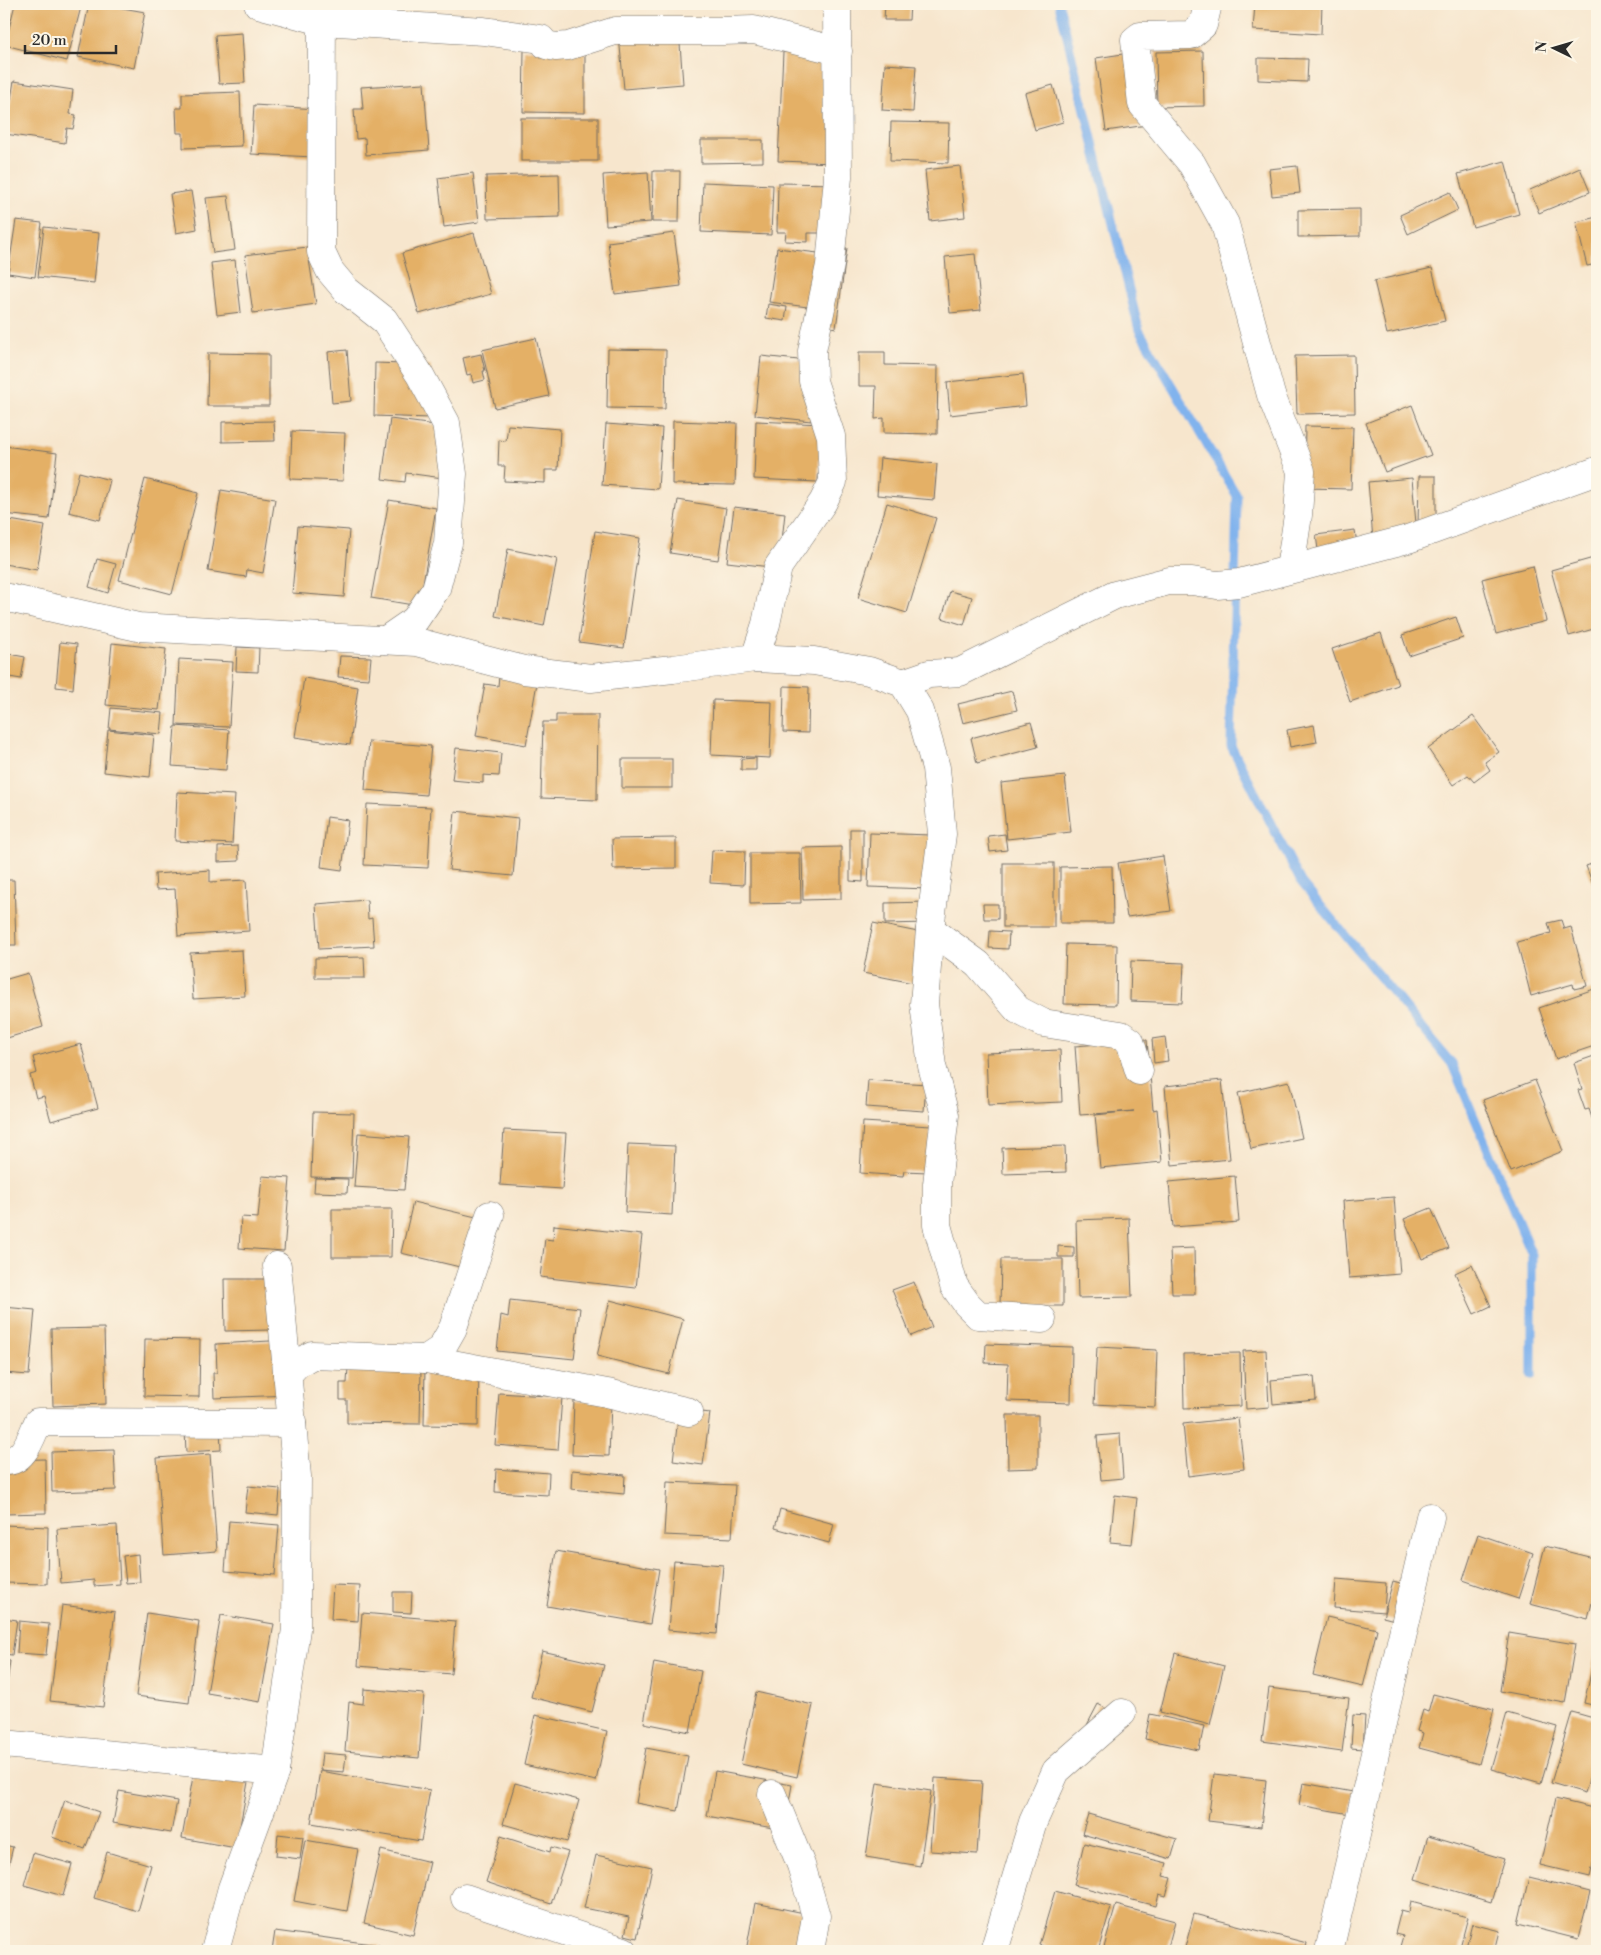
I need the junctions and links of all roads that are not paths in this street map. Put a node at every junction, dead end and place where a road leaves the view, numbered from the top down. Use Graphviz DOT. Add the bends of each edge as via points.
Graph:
graph roads {
  1 [pos="258,4"];
  2 [pos="836,4"];
  3 [pos="1208,4"];
  4 [pos="322,12"];
  5 [pos="838,51"];
  6 [pos="1597,471"];
  7 [pos="1290,569"];
  8 [pos="4,597"];
  9 [pos="386,640"];
  10 [pos="755,658"];
  11 [pos="903,683"];
  12 [pos="930,929"];
  13 [pos="1139,1071"];
  14 [pos="490,1215"];
  15 [pos="277,1266"];
  16 [pos="1042,1319"];
  17 [pos="426,1360"];
  18 [pos="287,1375"];
  19 [pos="689,1412"];
  20 [pos="292,1423"];
  21 [pos="4,1461"];
  22 [pos="1430,1517"];
  23 [pos="1122,1713"];
  24 [pos="4,1744"];
  25 [pos="275,1771"];
  26 [pos="772,1794"];
  27 [pos="465,1898"];
  28 [pos="215,1951"];
  29 [pos="624,1951"];
  30 [pos="810,1951"];
  31 [pos="994,1951"];
  32 [pos="1329,1951"];
  1 -- 4 [label="street"];
  2 -- 5 [label="street"];
  3 -- 7 [label="street" via="1203,25 1191,36 1140,36 1135,40 1142,104 1192,164 1225,224 1271,395 1301,471"];
  4 -- 5 [label="street" via="540,39 546,45 556,47 615,31 754,30"];
  4 -- 9 [label="street" via="321,252 330,271 346,290 384,320 420,375 446,423 453,474 448,543 436,589 415,620"];
  5 -- 10 [label="street" via="838,177 830,265 812,351 813,381 831,436 833,482 824,502 778,566"];
  6 -- 7 [label="street" via="1408,539"];
  7 -- 11 [label="street" via="1239,583 1217,585 1169,581 1115,595 960,672 929,674"];
  8 -- 9 [label="street" via="138,627"];
  9 -- 10 [label="street" via="417,642 524,670 591,678"];
  10 -- 11 [label="street" via="814,661 869,671"];
  11 -- 12 [label="street" via="920,712 936,768 942,834"];
  12 -- 13 [label="street" via="978,964 1018,1010 1043,1023 1122,1035 1130,1041"];
  12 -- 16 [label="street" via="924,1004 932,1066 945,1115 937,1184 937,1224 954,1286 978,1315"];
  14 -- 17 [label="street" via="453,1328 441,1349"];
  15 -- 18 [label="street"];
  17 -- 18 [label="street" via="312,1355"];
  17 -- 19 [label="street" via="607,1392"];
  18 -- 20 [label="street"];
  20 -- 21 [label="street" via="38,1422 20,1457"];
  20 -- 25 [label="street" via="297,1476 296,1630"];
  22 -- 32 [label="street"];
  23 -- 31 [label="street" via="1056,1771 1033,1822"];
  24 -- 25 [label="street"];
  25 -- 28 [label="street" via="232,1888"];
  26 -- 30 [label="street" via="802,1866 816,1916"];
  27 -- 29 [label="street"];
}
